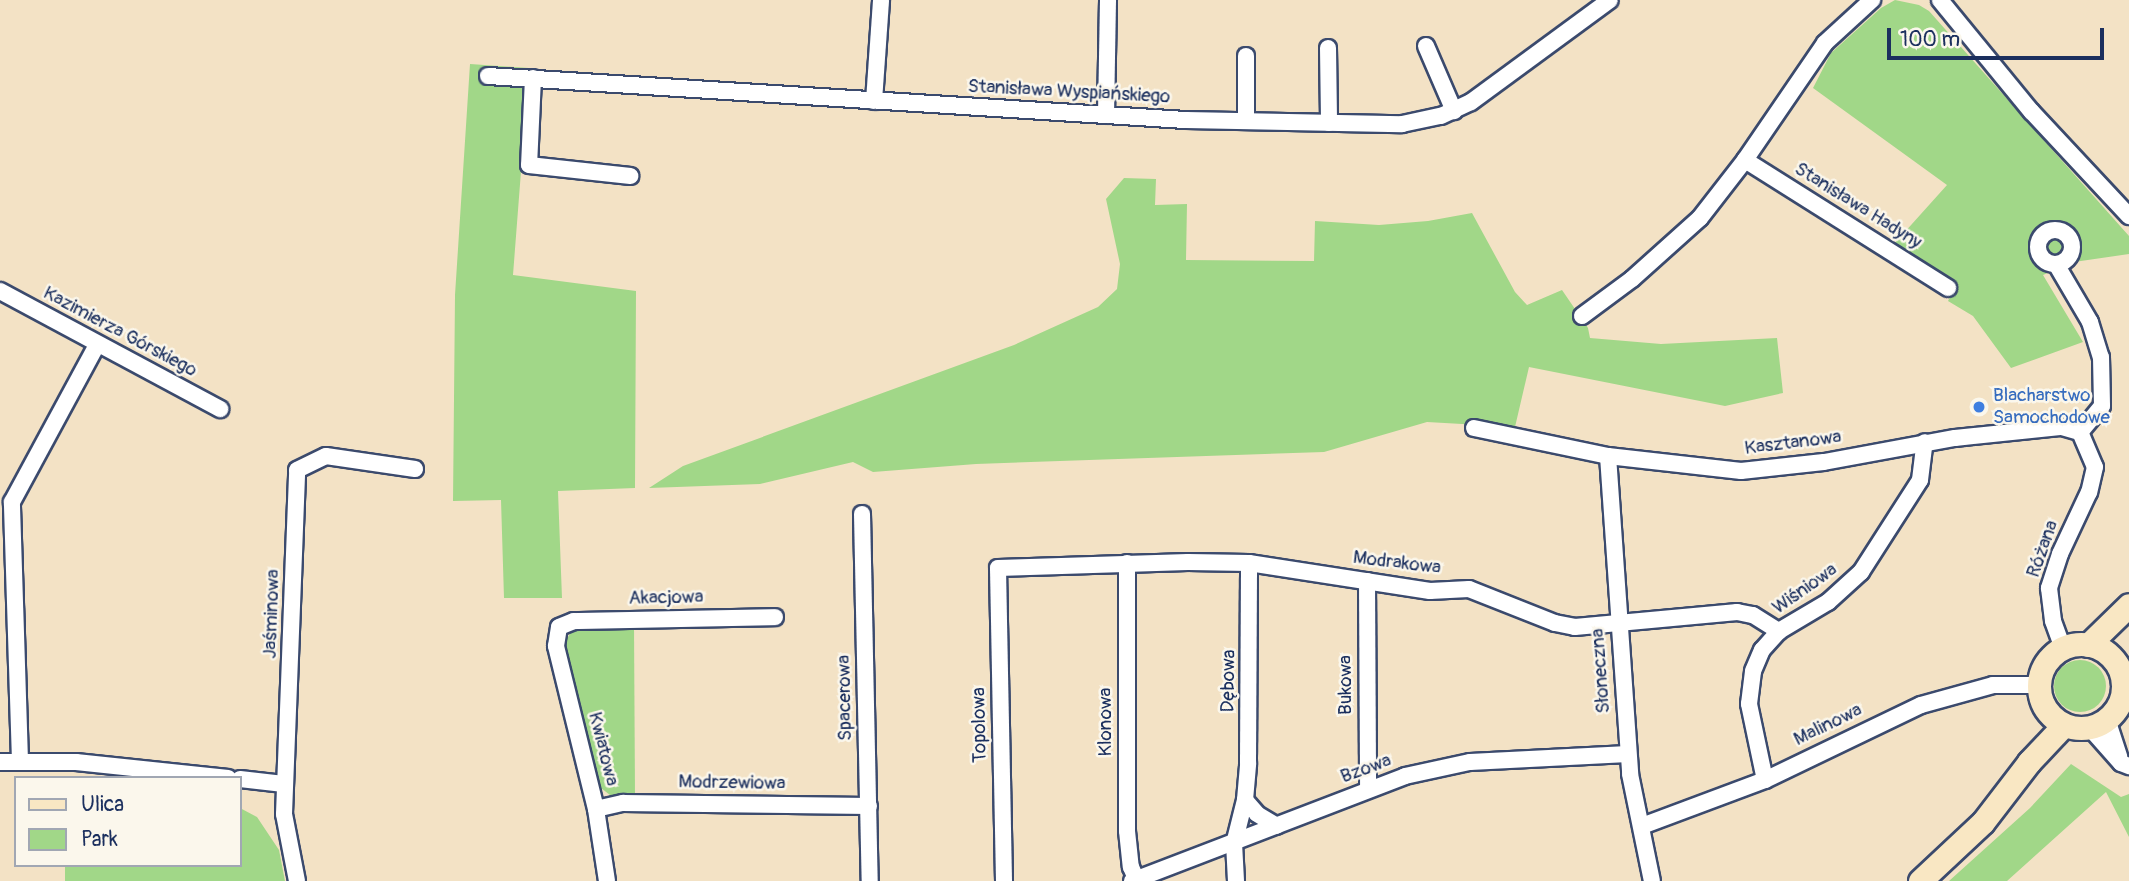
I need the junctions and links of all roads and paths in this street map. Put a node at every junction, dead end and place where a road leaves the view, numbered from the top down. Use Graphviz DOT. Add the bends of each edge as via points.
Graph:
graph roads {
  1 [pos="881,0"];
  2 [pos="1108,0"];
  3 [pos="1610,0"];
  4 [pos="1872,0"];
  5 [pos="1940,0"];
  6 [pos="1426,46"];
  7 [pos="1328,48"];
  8 [pos="1246,55"];
  9 [pos="488,76"];
  10 [pos="533,78"];
  11 [pos="874,101"];
  12 [pos="1454,111"];
  13 [pos="1105,115"];
  14 [pos="1245,121"];
  15 [pos="1329,123"];
  16 [pos="1745,160"];
  17 [pos="630,176"];
  18 [pos="2129,216"];
  19 [pos="2056,264"];
  20 [pos="1948,288"];
  21 [pos="0,291"];
  22 [pos="1582,316"];
  23 [pos="97,345"];
  24 [pos="220,410"];
  25 [pos="1474,428"];
  26 [pos="2080,432"];
  27 [pos="1926,442"];
  28 [pos="1608,457"];
  29 [pos="415,469"];
  30 [pos="6,498"];
  31 [pos="862,514"];
  32 [pos="7,558"];
  33 [pos="1126,563"];
  34 [pos="1249,563"];
  35 [pos="998,568"];
  36 [pos="1367,581"];
  37 [pos="2129,605"];
  38 [pos="2129,612"];
  39 [pos="775,617"];
  40 [pos="1619,623"];
  41 [pos="559,627"];
  42 [pos="1779,631"];
  43 [pos="2088,645"];
  44 [pos="2063,648"];
  45 [pos="2122,682"];
  46 [pos="2038,685"];
  47 [pos="2056,718"];
  48 [pos="2098,723"];
  49 [pos="1628,754"];
  50 [pos="20,761"];
  51 [pos="0,762"];
  52 [pos="2125,765"];
  53 [pos="210,776"];
  54 [pos="242,779"];
  55 [pos="1765,780"];
  56 [pos="285,784"];
  57 [pos="1368,789"];
  58 [pos="1245,800"];
  59 [pos="869,806"];
  60 [pos="596,809"];
  61 [pos="1277,826"];
  62 [pos="1642,826"];
  63 [pos="1234,844"];
  64 [pos="1134,880"];
  65 [pos="297,881"];
  66 [pos="607,881"];
  67 [pos="870,881"];
  68 [pos="1004,881"];
  69 [pos="1236,881"];
  70 [pos="1652,881"];
  71 [pos="1920,881"];
  1 -- 11 [label="street"];
  2 -- 13 [label="street"];
  3 -- 12 [label="street, Stanisława Wyspiańskiego"];
  4 -- 16 [label="street" via="1825,43"];
  5 -- 18 [label="street" via="2023,102"];
  6 -- 12 [label="street"];
  7 -- 15 [label="street"];
  8 -- 14 [label="street"];
  9 -- 10 [label="street, Stanisława Wyspiańskiego"];
  10 -- 11 [label="street, Stanisława Wyspiańskiego"];
  10 -- 17 [label="street" via="529,165"];
  11 -- 13 [label="street, Stanisława Wyspiańskiego"];
  12 -- 15 [label="street, Stanisława Wyspiańskiego" via="1402,124"];
  13 -- 14 [label="street, Stanisława Wyspiańskiego"];
  14 -- 15 [label="street, Stanisława Wyspiańskiego"];
  16 -- 20 [label="street, Stanisława Hadyny"];
  16 -- 22 [label="street" via="1672,246"];
  19 -- 26 [label="street" via="2090,322 2101,357 2102,406"];
  21 -- 23 [label="street, Kazimierza Górskiego"];
  23 -- 24 [label="street, Kazimierza Górskiego"];
  23 -- 30 [label="street"];
  25 -- 28 [label="street, Kasztanowa"];
  26 -- 27 [label="street, Kasztanowa" via="2063,427"];
  26 -- 44 [label="street, Różana" via="2095,467 2049,589 2054,626"];
  27 -- 28 [label="street, Kasztanowa" via="1824,462 1741,471"];
  27 -- 42 [label="street, Wiśniowa" via="1920,480 1861,572 1828,603"];
  28 -- 40 [label="street, Słoneczna"];
  29 -- 56 [label="street, Jaśminowa" via="326,456 297,470"];
  30 -- 32 [label="street"];
  31 -- 59 [label="street, Spacerowa"];
  32 -- 50 [label="street"];
  33 -- 34 [label="street, Modrakowa"];
  33 -- 35 [label="street, Modrakowa"];
  33 -- 64 [label="street, Klonowa" via="1127,831"];
  34 -- 36 [label="street, Modrakowa"];
  34 -- 58 [label="street, Dębowa" via="1251,669"];
  35 -- 68 [label="street, Topolowa"];
  36 -- 40 [label="street, Modrakowa" via="1430,591 1469,589 1575,627"];
  36 -- 57 [label="street, Bukowa"];
  37 -- 43 [label="street"];
  38 -- 45 [label="street"];
  39 -- 41 [label="street, Akacjowa" via="574,621"];
  40 -- 42 [label="street, Modrakowa" via="1737,612 1753,615"];
  40 -- 49 [label="street, Słoneczna"];
  41 -- 60 [label="street, Kwiatowa" via="556,646"];
  42 -- 55 [label="street, Wiśniowa" via="1762,650 1749,704"];
  43 -- 44 [label="street"];
  43 -- 45 [label="street"];
  44 -- 46 [label="street" via="2050,657"];
  45 -- 48 [label="street"];
  46 -- 47 [label="street" via="2040,699"];
  46 -- 55 [label="street, Malinowa" via="1993,685 1921,705"];
  47 -- 48 [label="street"];
  47 -- 71 [label="street" via="1983,822"];
  48 -- 52 [label="street"];
  49 -- 57 [label="street, Bzowa" via="1470,762"];
  49 -- 62 [label="street, Słoneczna"];
  50 -- 51 [label="street"];
  50 -- 53 [label="street" via="76,761"];
  54 -- 56 [label="street"];
  55 -- 62 [label="street, Malinowa"];
  56 -- 65 [label="street, Jaśminowa" via="284,814"];
  57 -- 61 [label="street, Bzowa"];
  58 -- 61 [label="street"];
  58 -- 63 [label="street, Dębowa"];
  59 -- 60 [label="street, Modrzewiowa" via="624,803"];
  59 -- 67 [label="street, Spacerowa"];
  60 -- 66 [label="street, Kwiatowa"];
  61 -- 63 [label="street, Bzowa"];
  62 -- 70 [label="street, Słoneczna"];
  63 -- 64 [label="street, Bzowa"];
  63 -- 69 [label="street, Dębowa"];
}
